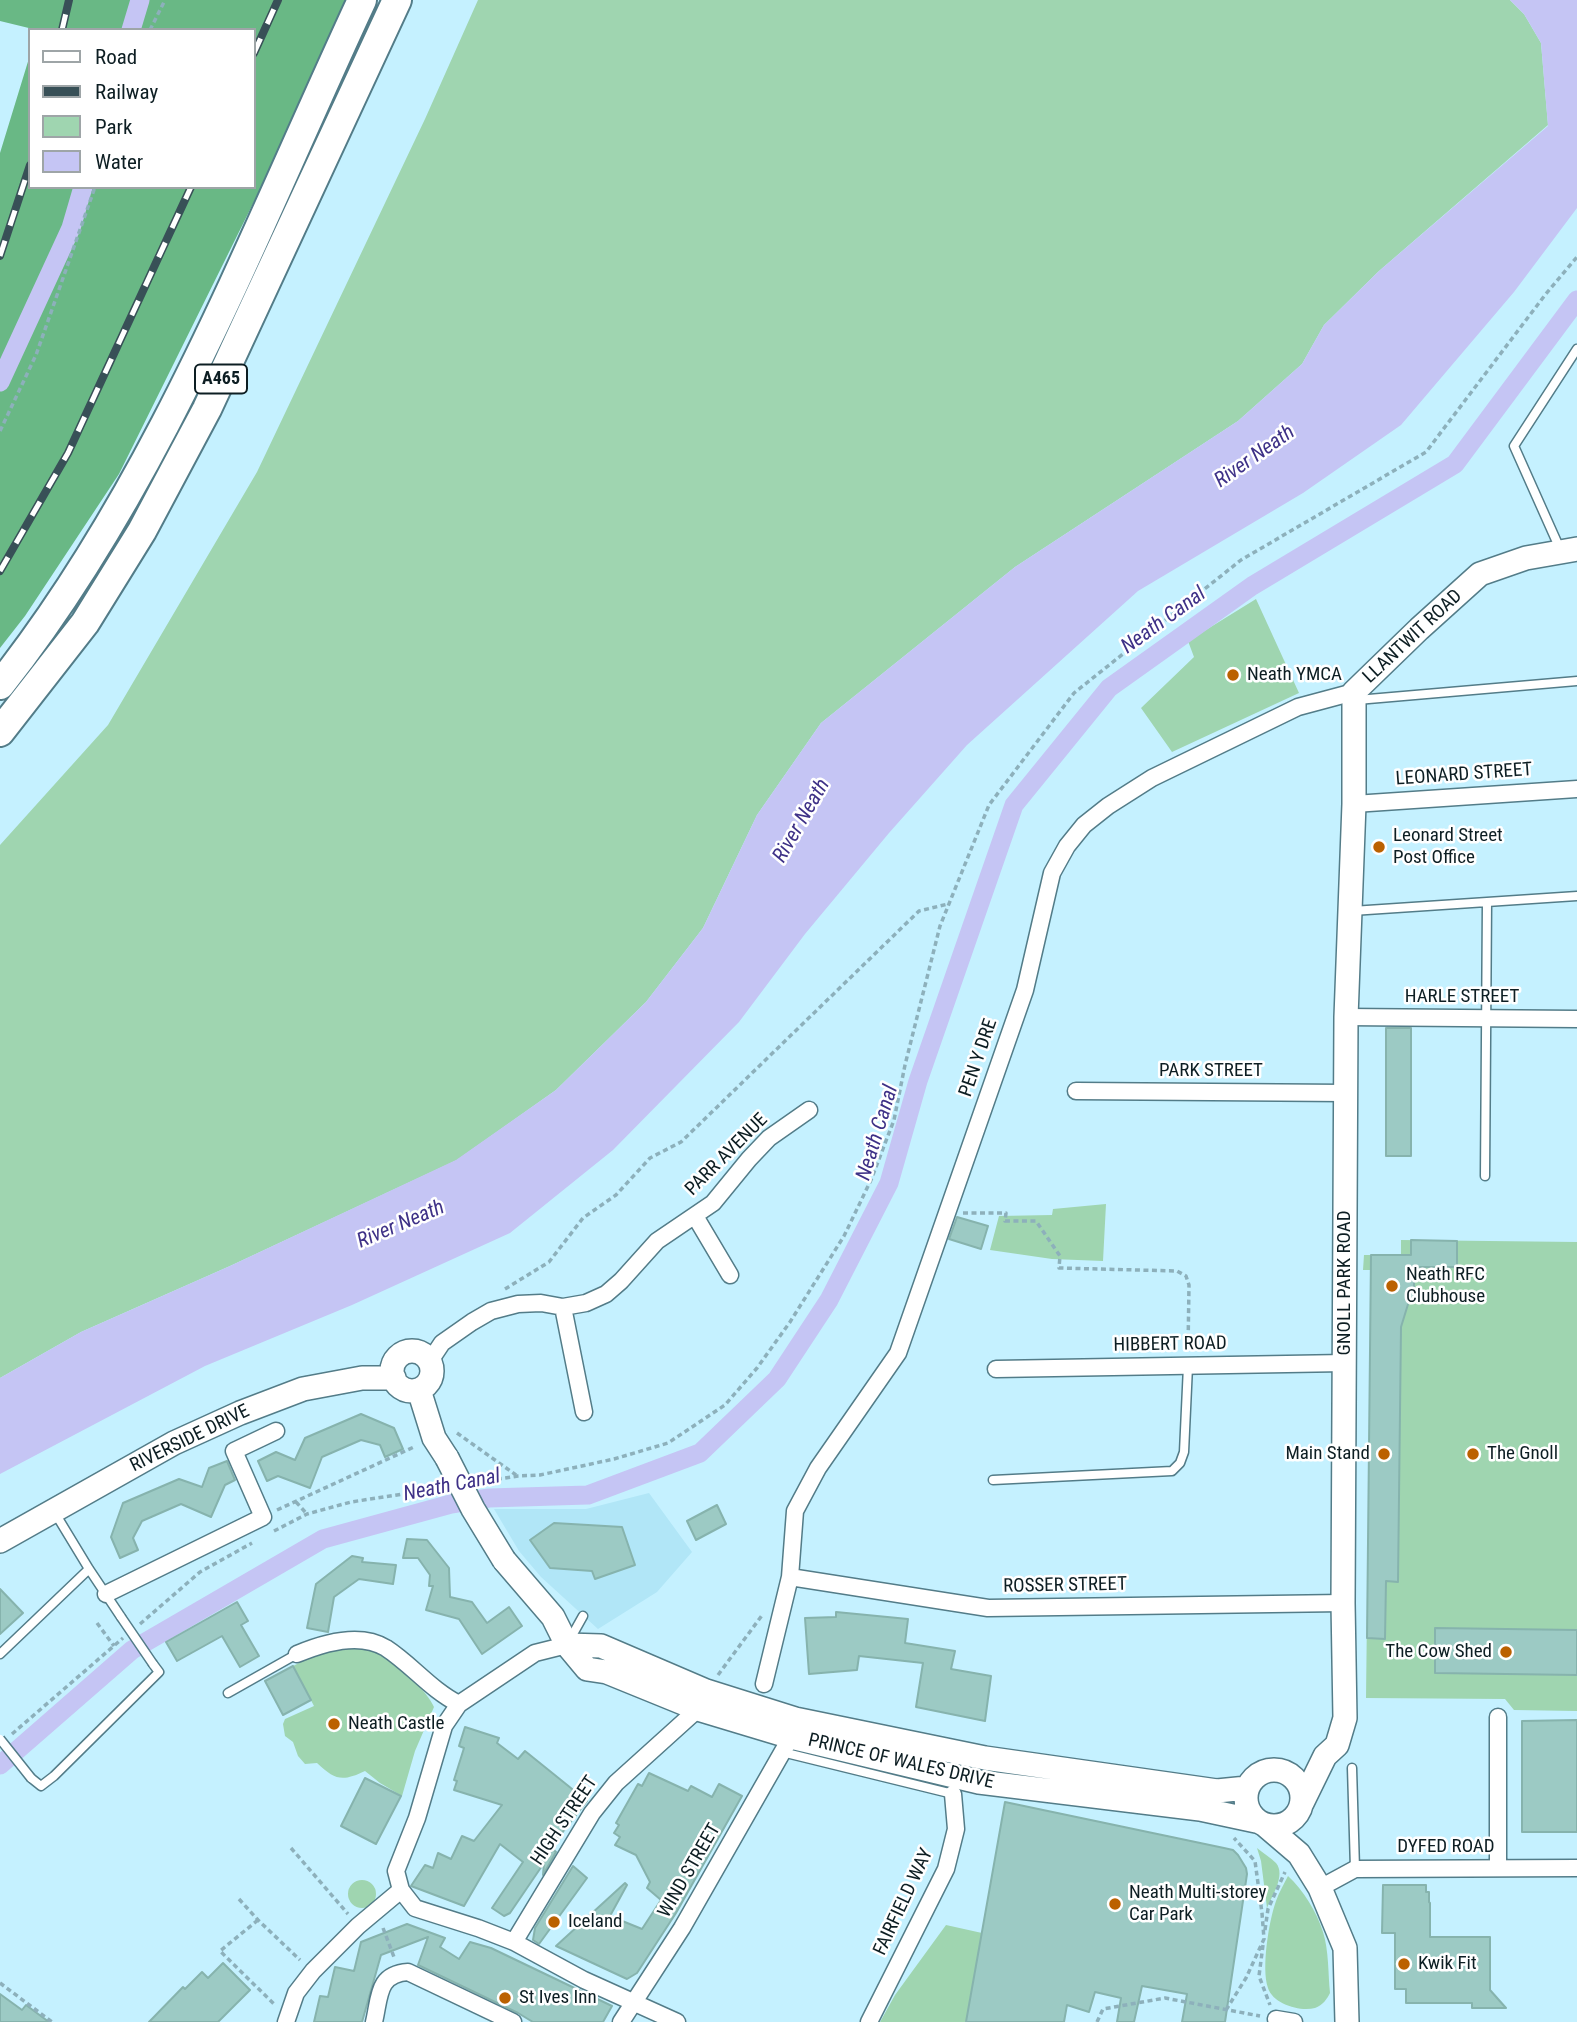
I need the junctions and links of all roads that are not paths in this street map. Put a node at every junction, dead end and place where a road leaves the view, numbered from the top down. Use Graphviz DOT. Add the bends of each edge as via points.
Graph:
graph roads {
  1 [pos="362,0"];
  2 [pos="397,0"];
  3 [pos="1577,349"];
  4 [pos="1569,550"];
  5 [pos="1577,681"];
  6 [pos="0,685"];
  7 [pos="1354,696"];
  8 [pos="0,732"];
  9 [pos="1577,789"];
  10 [pos="1354,804"];
  11 [pos="1577,896"];
  12 [pos="1487,902"];
  13 [pos="1349,912"];
  14 [pos="1346,1017"];
  15 [pos="1485,1018"];
  16 [pos="1577,1019"];
  17 [pos="1076,1091"];
  18 [pos="1346,1093"];
  19 [pos="809,1110"];
  20 [pos="1485,1176"];
  21 [pos="695,1216"];
  22 [pos="730,1275"];
  23 [pos="564,1307"];
  24 [pos="430,1361"];
  25 [pos="1345,1363"];
  26 [pos="1188,1366"];
  27 [pos="996,1369"];
  28 [pos="394,1378"];
  29 [pos="419,1390"];
  30 [pos="584,1412"];
  31 [pos="276,1431"];
  32 [pos="993,1480"];
  33 [pos="53,1510"];
  34 [pos="0,1541"];
  35 [pos="89,1569"];
  36 [pos="790,1577"];
  37 [pos="106,1594"];
  38 [pos="1343,1603"];
  39 [pos="583,1616"];
  40 [pos="567,1644"];
  41 [pos="0,1654"];
  42 [pos="297,1654"];
  43 [pos="764,1684"];
  44 [pos="228,1693"];
  45 [pos="702,1700"];
  46 [pos="459,1704"];
  47 [pos="1498,1717"];
  48 [pos="0,1739"];
  49 [pos="787,1745"];
  50 [pos="1325,1756"];
  51 [pos="1352,1768"];
  52 [pos="1286,1772"];
  53 [pos="951,1785"];
  54 [pos="1247,1788"];
  55 [pos="1300,1808"];
  56 [pos="1261,1823"];
  57 [pos="1299,1854"];
  58 [pos="1498,1868"];
  59 [pos="1577,1868"];
  60 [pos="1355,1869"];
  61 [pos="1320,1888"];
  62 [pos="401,1890"];
  63 [pos="514,1942"];
  64 [pos="632,2002"];
  65 [pos="287,2018"];
  66 [pos="1276,2019"];
  67 [pos="374,2022"];
  68 [pos="513,2022"];
  69 [pos="621,2022"];
  70 [pos="677,2022"];
  71 [pos="869,2022"];
  72 [pos="1294,2022"];
  73 [pos="1347,2022"];
  1 -- 6 [label="highway, A465" via="220,312 158,436 89,559"];
  2 -- 8 [label="highway, A465" via="208,409 142,531 85,623"];
  3 -- 4 [label="lane" via="1514,446"];
  4 -- 7 [label="main road, LLANTWIT ROAD" via="1480,574"];
  5 -- 7 [label="lane"];
  7 -- 10 [label="main road, LLANTWIT ROAD"];
  7 -- 36 [label="street, PEN Y DRE" via="1298,707 1152,778 1084,825 1067,846 1052,873 1026,990 898,1353 818,1468 795,1511"];
  9 -- 10 [label="street, LEONARD STREET"];
  10 -- 13 [label="main road, GNOLL PARK ROAD"];
  11 -- 12 [label="lane"];
  12 -- 13 [label="lane"];
  12 -- 15 [label="lane"];
  13 -- 14 [label="main road, GNOLL PARK ROAD"];
  14 -- 15 [label="street, HARLE STREET"];
  14 -- 18 [label="main road, GNOLL PARK ROAD"];
  15 -- 16 [label="street, HARLE STREET"];
  15 -- 20 [label="lane"];
  17 -- 18 [label="street, PARK STREET"];
  18 -- 25 [label="main road, GNOLL PARK ROAD"];
  19 -- 21 [label="street, PARR AVENUE" via="769,1138 713,1203"];
  21 -- 22 [label="street"];
  21 -- 23 [label="street, PARR AVENUE" via="657,1241 606,1294"];
  23 -- 24 [label="street, PARR AVENUE" via="519,1304 491,1311 442,1343"];
  23 -- 30 [label="street"];
  24 -- 28 [label="main road" via="420,1353 407,1352 393,1365"];
  24 -- 29 [label="main road" via="432,1375"];
  25 -- 26 [label="street, HIBBERT ROAD"];
  25 -- 38 [label="main road, GNOLL PARK ROAD"];
  26 -- 27 [label="street, HIBBERT ROAD"];
  26 -- 32 [label="lane" via="1184,1452 1172,1471"];
  28 -- 29 [label="main road, RIVERSIDE DRIVE" via="401,1388"];
  28 -- 33 [label="main road, RIVERSIDE DRIVE" via="362,1378 303,1390 240,1413 174,1443"];
  29 -- 40 [label="main road, bridge" via="473,1508 504,1560 553,1617"];
  31 -- 37 [label="street, RIVERSIDE DRIVE" via="234,1451 263,1517"];
  33 -- 34 [label="main road, RIVERSIDE DRIVE"];
  33 -- 35 [label="lane"];
  35 -- 37 [label="lane"];
  35 -- 41 [label="lane"];
  36 -- 38 [label="street, ROSSER STREET" via="988,1608"];
  36 -- 43 [label="street, PEN Y DRE"];
  37 -- 48 [label="lane, bridge" via="159,1672 41,1786"];
  38 -- 50 [label="main road, GNOLL PARK ROAD" via="1345,1718 1338,1745"];
  39 -- 40 [label="lane"];
  40 -- 45 [label="main road, PRINCE OF WALES DRIVE" via="601,1646"];
  40 -- 46 [label="street" via="535,1653"];
  42 -- 44 [label="lane"];
  42 -- 46 [label="street" via="319,1644 365,1641 384,1647"];
  45 -- 49 [label="main road, PRINCE OF WALES DRIVE"];
  45 -- 54 [label="main road, PRINCE OF WALES DRIVE" via="985,1759 1217,1791"];
  45 -- 63 [label="street, HIGH STREET" via="616,1783 592,1813"];
  46 -- 62 [label="street" via="444,1726 396,1871"];
  47 -- 58 [label="street"];
  49 -- 53 [label="main road, PRINCE OF WALES DRIVE"];
  49 -- 64 [label="street, WIND STREET" via="682,1928"];
  50 -- 52 [label="main road"];
  50 -- 55 [label="main road, GNOLL PARK ROAD"];
  51 -- 60 [label="lane"];
  52 -- 54 [label="main road" via="1268,1770"];
  52 -- 55 [label="main road" via="1299,1785"];
  53 -- 56 [label="main road, PRINCE OF WALES DRIVE" via="979,1782 1200,1809"];
  53 -- 71 [label="street, FAIRFIELD WAY" via="956,1829 946,1869"];
  54 -- 56 [label="main road" via="1246,1806"];
  55 -- 56 [label="main road" via="1292,1821 1283,1825"];
  55 -- 57 [label="main road, GNOLL PARK ROAD"];
  56 -- 57 [label="main road"];
  57 -- 61 [label="main road"];
  58 -- 59 [label="street, DYFED ROAD"];
  58 -- 60 [label="street, DYFED ROAD"];
  60 -- 61 [label="street, DYFED ROAD"];
  61 -- 73 [label="main road" via="1345,1948"];
  62 -- 63 [label="street" via="415,1908"];
  62 -- 65 [label="street" via="313,1971 296,1993"];
  63 -- 64 [label="street"];
  64 -- 69 [label="street, WIND STREET"];
  64 -- 70 [label="street"];
  66 -- 72 [label="street"];
  67 -- 68 [label="street" via="384,1982 396,1973 408,1972"];
}
